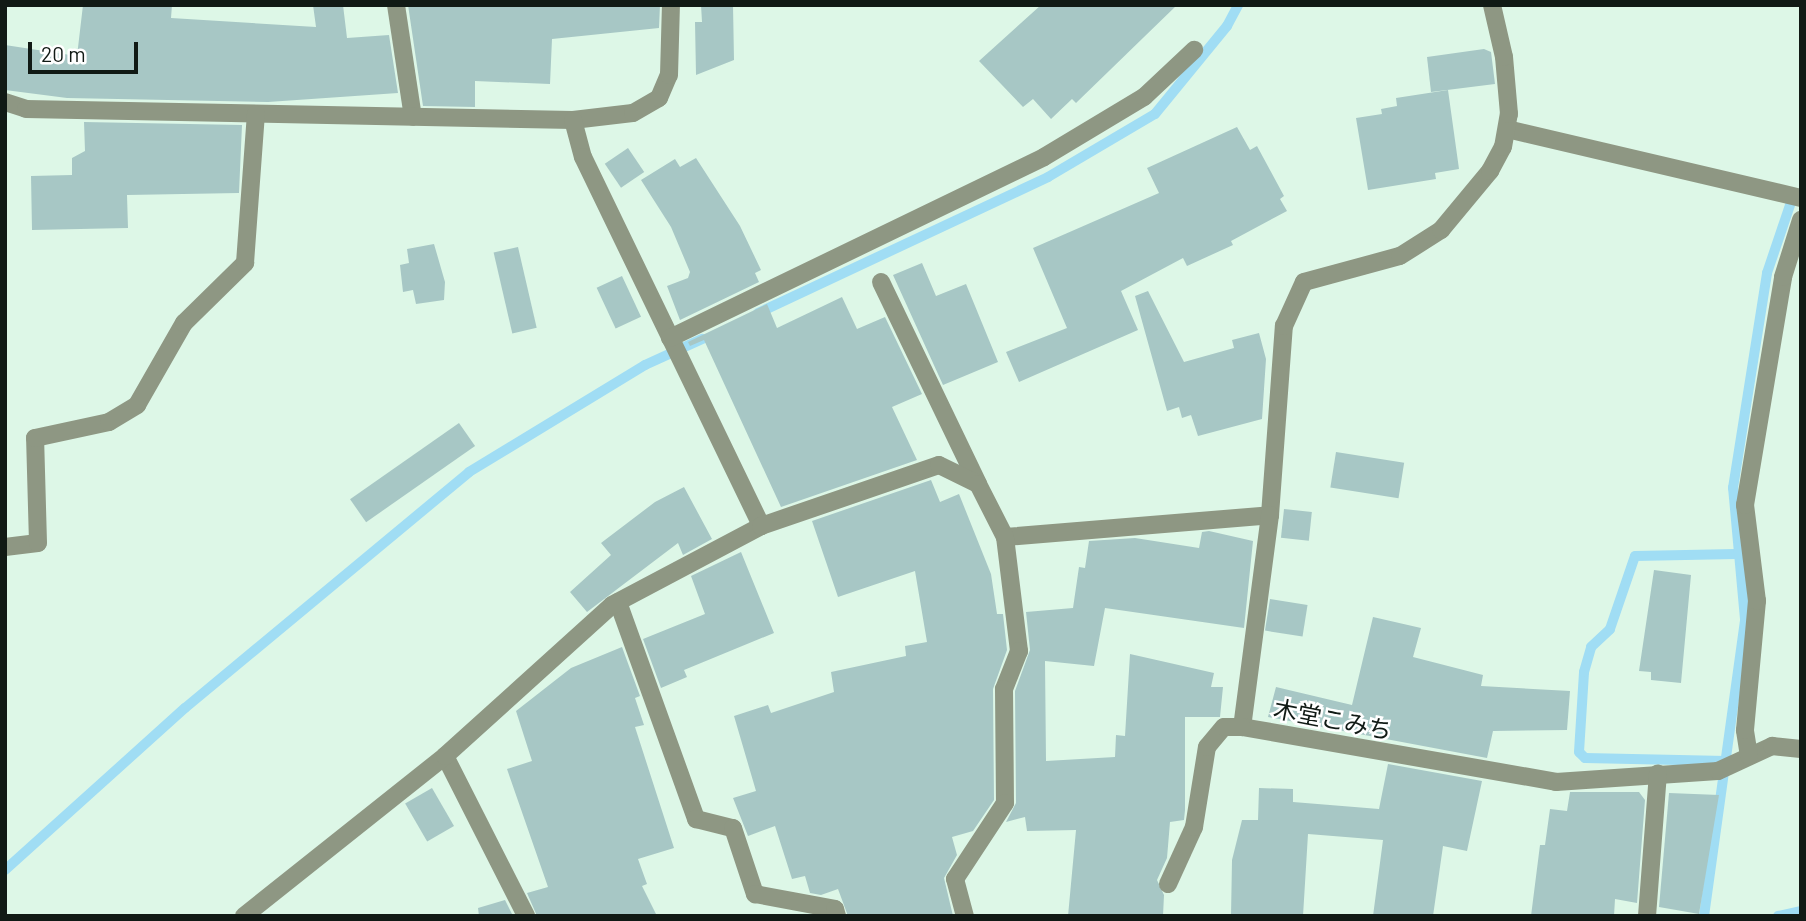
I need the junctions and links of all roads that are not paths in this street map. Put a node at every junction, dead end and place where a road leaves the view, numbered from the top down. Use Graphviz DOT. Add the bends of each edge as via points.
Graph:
graph roads {
  1 [pos="396,5"];
  2 [pos="671,5"];
  3 [pos="1492,5"];
  4 [pos="1194,50"];
  5 [pos="5,102"];
  6 [pos="256,114"];
  7 [pos="413,117"];
  8 [pos="573,120"];
  9 [pos="1507,129"];
  10 [pos="1801,198"];
  11 [pos="1801,220"];
  12 [pos="881,282"];
  13 [pos="674,346"];
  14 [pos="978,484"];
  15 [pos="1270,515"];
  16 [pos="761,526"];
  17 [pos="1005,537"];
  18 [pos="5,547"];
  19 [pos="618,602"];
  20 [pos="1242,727"];
  21 [pos="1801,749"];
  22 [pos="445,756"];
  23 [pos="1749,756"];
  24 [pos="1658,774"];
  25 [pos="1168,884"];
  26 [pos="244,916"];
  27 [pos="526,916"];
  28 [pos="837,916"];
  29 [pos="965,916"];
  30 [pos="1647,916"];
  1 -- 7 [label="street"];
  2 -- 8 [label="street" via="669,75 659,98 633,113"];
  3 -- 9 [label="street" via="1504,57"];
  4 -- 13 [label="street" via="1144,97 1044,157"];
  5 -- 6 [label="street" via="26,109"];
  6 -- 7 [label="street"];
  6 -- 18 [label="street" via="244,263 184,323 137,405 109,422 35,438 38,543"];
  7 -- 8 [label="street"];
  8 -- 13 [label="street" via="583,157"];
  9 -- 10 [label="street"];
  9 -- 15 [label="street, 木堂こみち" via="1490,171 1441,230 1400,256 1304,282 1284,326"];
  11 -- 23 [label="street" via="1780,289 1745,505 1757,601 1745,730"];
  12 -- 14 [label="street"];
  13 -- 16 [label="street"];
  14 -- 16 [label="street" via="939,465"];
  14 -- 17 [label="street"];
  15 -- 17 [label="street"];
  15 -- 20 [label="street, 木堂こみち"];
  16 -- 19 [label="street"];
  17 -- 29 [label="street" via="1019,651 1004,689 1005,803 955,879"];
  19 -- 22 [label="street"];
  19 -- 28 [label="street" via="696,819 733,828 755,894 835,909"];
  20 -- 24 [label="street, 木堂こみち" via="1556,782"];
  20 -- 25 [label="street" via="1224,727 1207,747 1194,827"];
  21 -- 23 [label="street, 木堂こみち" via="1772,746"];
  22 -- 26 [label="street"];
  22 -- 27 [label="street"];
  23 -- 24 [label="street, 木堂こみち" via="1723,771"];
  24 -- 30 [label="street"];
}
